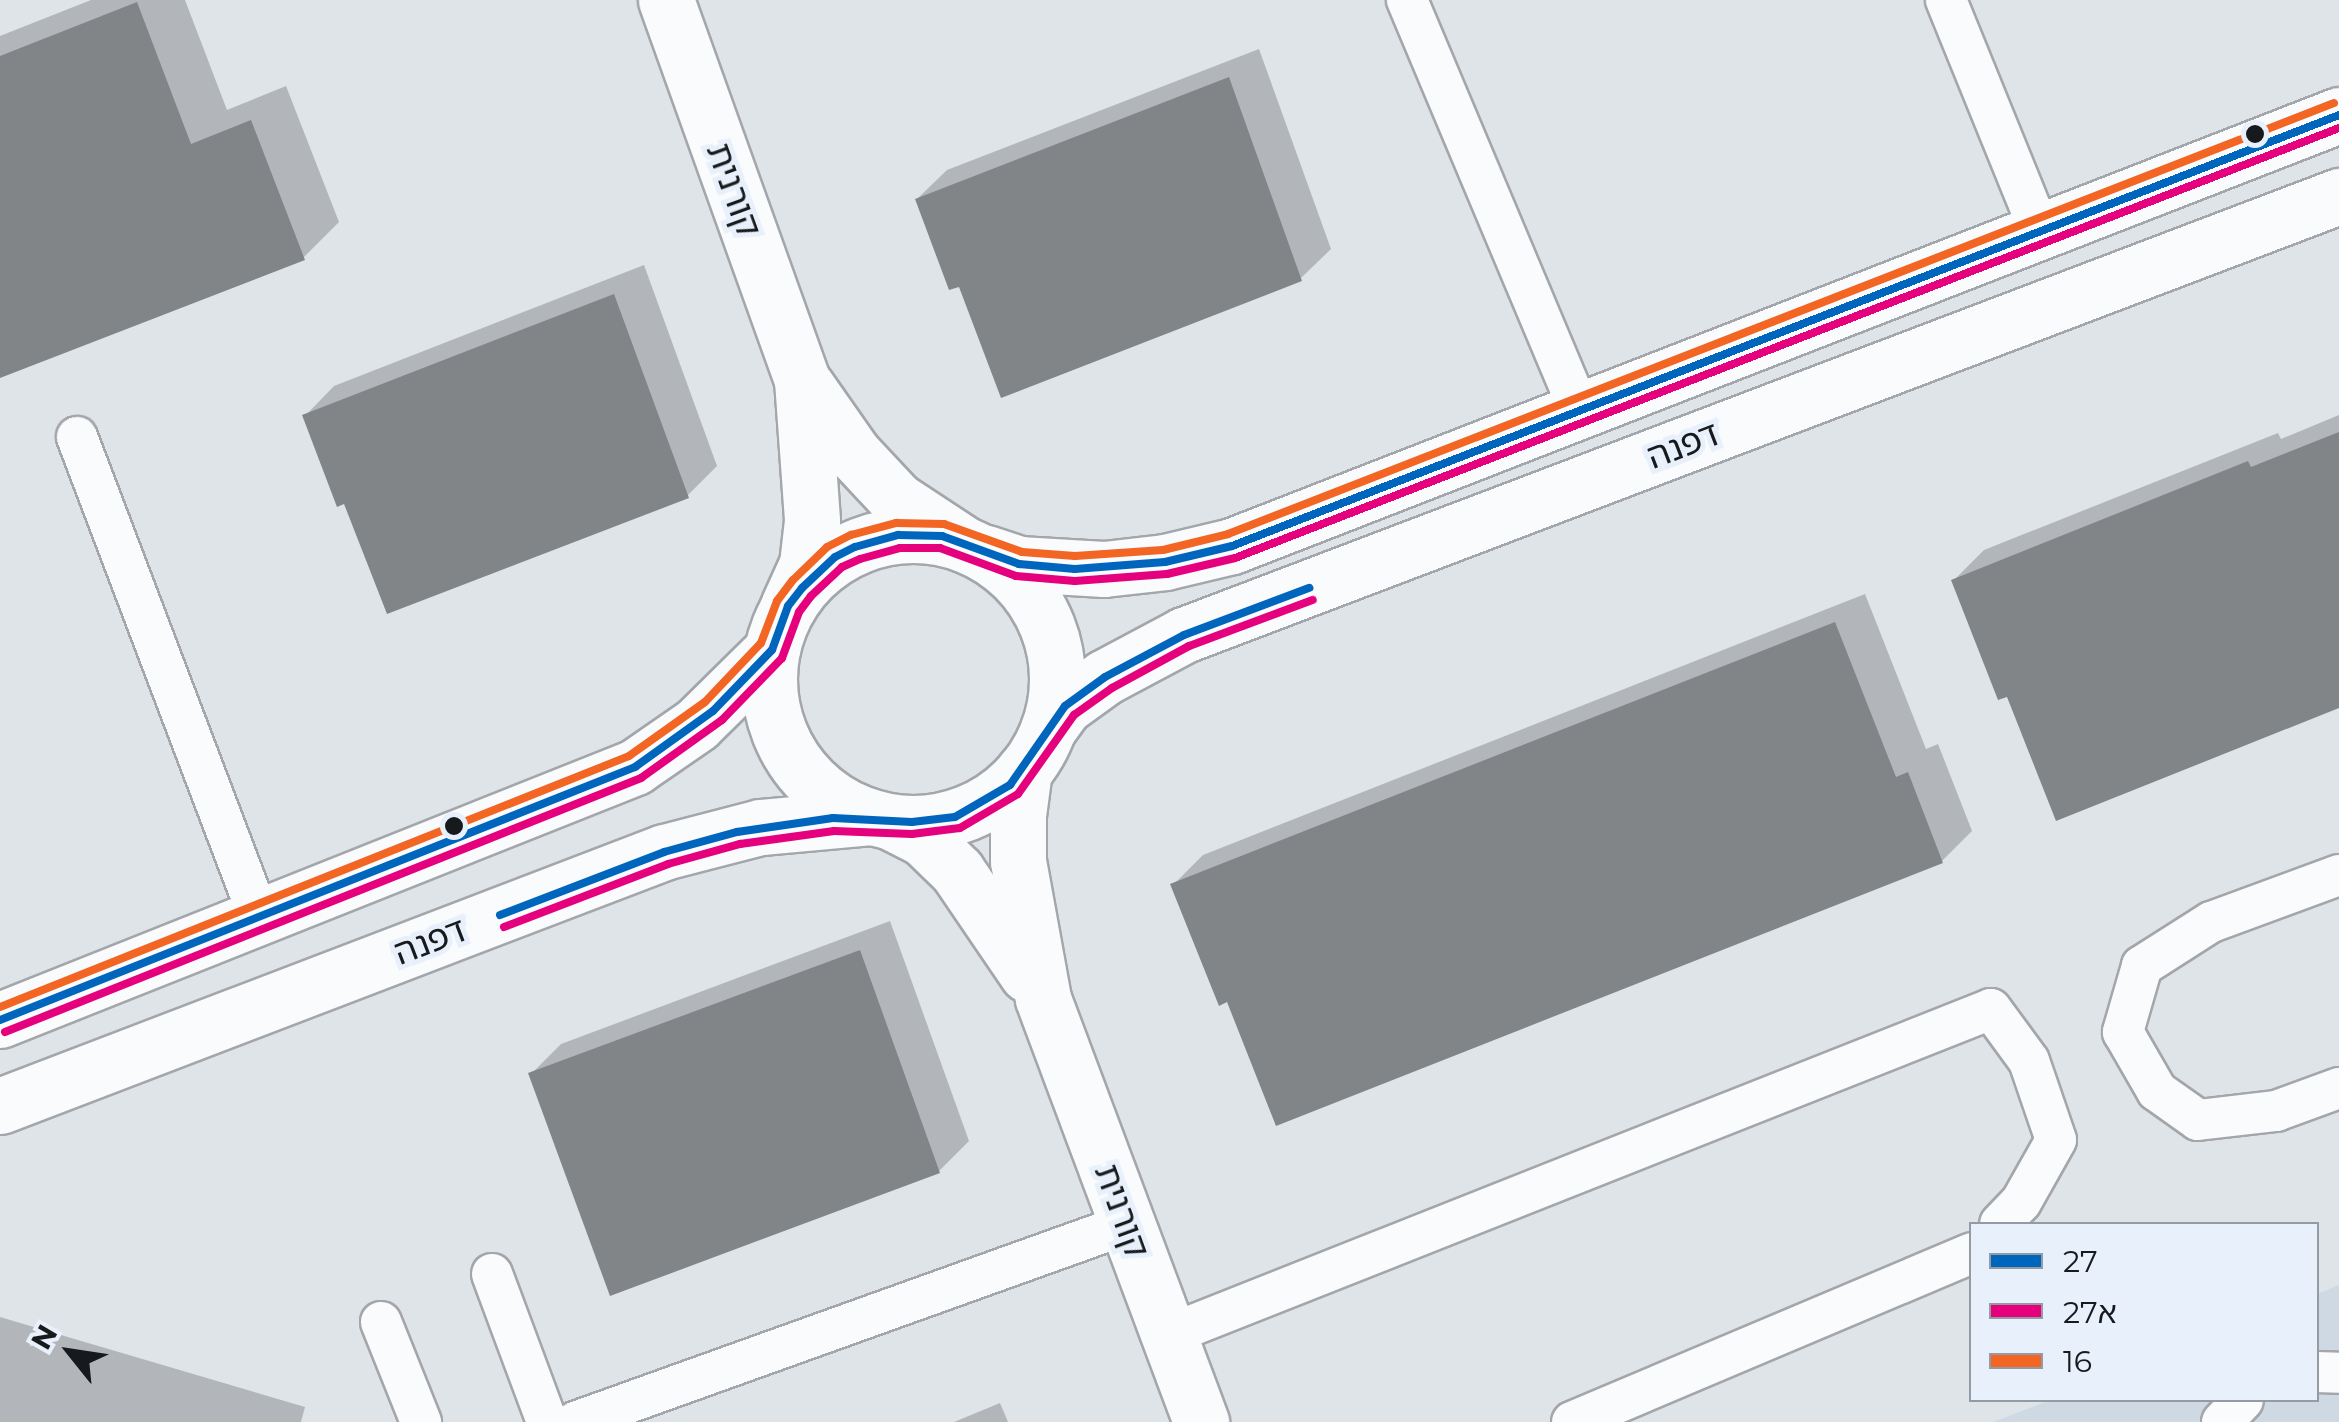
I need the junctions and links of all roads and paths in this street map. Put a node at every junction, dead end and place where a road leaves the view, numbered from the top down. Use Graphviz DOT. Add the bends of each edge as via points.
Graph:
graph roads {
  1 [pos="666,0"];
  2 [pos="1407,0"];
  3 [pos="1946,0"];
  4 [pos="2339,115"];
  5 [pos="2339,196"];
  6 [pos="2040,231"];
  7 [pos="802,380"];
  8 [pos="1579,410"];
  9 [pos="76,438"];
  10 [pos="975,548"];
  11 [pos="780,628"];
  12 [pos="1036,749"];
  13 [pos="881,819"];
  14 [pos="2339,875"];
  15 [pos="258,918"];
  16 [pos="1043,1000"];
  17 [pos="0,1020"];
  18 [pos="2339,1088"];
  19 [pos="0,1106"];
  20 [pos="2002,1222"];
  21 [pos="1128,1224"];
  22 [pos="1969,1253"];
  23 [pos="492,1274"];
  24 [pos="381,1322"];
  25 [pos="1168,1334"];
  26 [pos="2242,1402"];
  27 [pos="422,1422"];
  28 [pos="547,1422"];
  29 [pos="575,1422"];
  30 [pos="1200,1422"];
  31 [pos="1572,1422"];
  32 [pos="2222,1422"];
  1 -- 7 [label="street, קורנית"];
  2 -- 8 [label="lane"];
  3 -- 6 [label="lane"];
  4 -- 6 [label="street, דפנה"];
  5 -- 12 [label="street, דפנה" via="1184,635 1066,706"];
  6 -- 8 [label="street, דפנה"];
  7 -- 10 [label="street, קורנית" via="854,454 897,500"];
  7 -- 11 [label="street, קורנית" via="812,521 807,564"];
  8 -- 10 [label="street, דפנה" via="1198,555 1075,569 1019,564"];
  9 -- 15 [label="lane"];
  10 -- 11 [label="street" via="921,534 876,539 835,558"];
  10 -- 12 [label="street" via="1021,582 1052,640 1057,684"];
  11 -- 13 [label="street" via="769,692 789,752 816,786"];
  11 -- 15 [label="street" via="698,724 635,768"];
  12 -- 13 [label="street" via="993,798 955,817"];
  12 -- 16 [label="street, קורנית" via="1018,816 1018,862"];
  13 -- 16 [label="street, קורנית" via="924,839 956,871"];
  13 -- 19 [label="street, דפנה" via="761,827 676,848"];
  14 -- 18 [label="lane" via="2211,922 2142,966 2123,1032 2158,1091 2198,1120 2276,1111"];
  15 -- 17 [label="street"];
  16 -- 21 [label="street, קורנית"];
  20 -- 25 [label="lane" via="2056,1140 2029,1061 1991,1009"];
  21 -- 25 [label="street, קורנית"];
  21 -- 29 [label="lane"];
  22 -- 31 [label="lane"];
  23 -- 28 [label="lane"];
  24 -- 27 [label="lane"];
  25 -- 30 [label="street, קורנית"];
  26 -- 32 [label="lane"];
}
